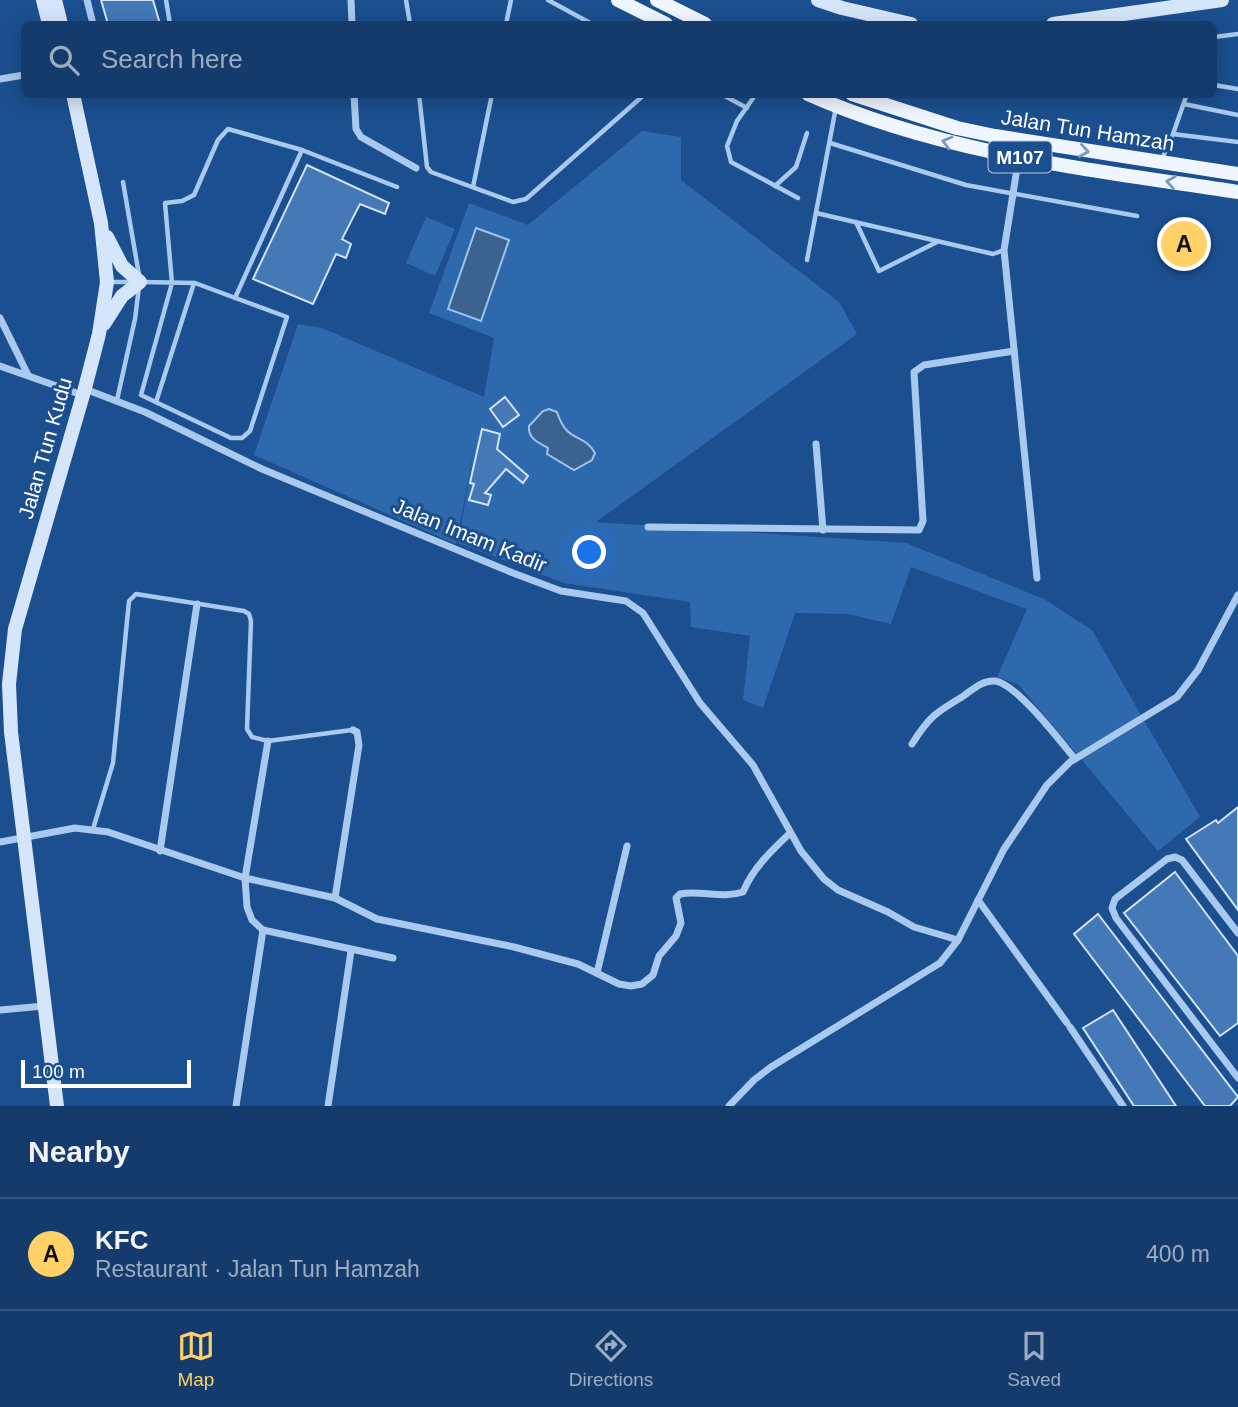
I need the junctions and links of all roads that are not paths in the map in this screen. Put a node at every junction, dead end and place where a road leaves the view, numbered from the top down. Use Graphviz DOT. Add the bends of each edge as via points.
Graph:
graph roads {
  1 [pos="43,0"];
  2 [pos="55,0"];
  3 [pos="87,0"];
  4 [pos="166,0"];
  5 [pos="351,0"];
  6 [pos="406,0"];
  7 [pos="511,0"];
  8 [pos="548,0"];
  9 [pos="618,0"];
  10 [pos="659,0"];
  11 [pos="818,0"];
  12 [pos="1222,0"];
  13 [pos="48,21"];
  14 [pos="60,21"];
  15 [pos="92,21"];
  16 [pos="170,21"];
  17 [pos="352,21"];
  18 [pos="410,21"];
  19 [pos="507,21"];
  20 [pos="586,21"];
  21 [pos="660,21"];
  22 [pos="698,21"];
  23 [pos="898,21"];
  24 [pos="1074,21"];
  25 [pos="1238,34"];
  26 [pos="1217,37"];
  27 [pos="21,76"];
  28 [pos="0,79"];
  29 [pos="1217,86"];
  30 [pos="1238,89"];
  31 [pos="74,98"];
  32 [pos="354,98"];
  33 [pos="419,98"];
  34 [pos="491,98"];
  35 [pos="640,98"];
  36 [pos="729,98"];
  37 [pos="753,98"];
  38 [pos="817,98"];
  39 [pos="864,98"];
  40 [pos="1186,98"];
  41 [pos="1184,104"];
  42 [pos="747,107"];
  43 [pos="836,107"];
  44 [pos="1238,115"];
  45 [pos="807,133"];
  46 [pos="1173,134"];
  47 [pos="1238,142"];
  48 [pos="830,143"];
  49 [pos="302,150"];
  50 [pos="1018,156"];
  51 [pos="1160,163"];
  52 [pos="416,168"];
  53 [pos="1238,174"];
  54 [pos="123,182"];
  55 [pos="775,186"];
  56 [pos="397,187"];
  57 [pos="473,187"];
  58 [pos="1238,192"];
  59 [pos="1013,193"];
  60 [pos="798,198"];
  61 [pos="816,213"];
  62 [pos="1138,216"];
  63 [pos="856,222"];
  64 [pos="101,223"];
  65 [pos="938,242"];
  66 [pos="1003,250"];
  67 [pos="807,260"];
  68 [pos="107,282"];
  69 [pos="140,282"];
  70 [pos="172,283"];
  71 [pos="195,283"];
  72 [pos="235,298"];
  73 [pos="0,318"];
  74 [pos="99,334"];
  75 [pos="1014,351"];
  76 [pos="0,366"];
  77 [pos="28,375"];
  78 [pos="84,392"];
  79 [pos="117,400"];
  80 [pos="156,402"];
  81 [pos="816,444"];
  82 [pos="648,527"];
  83 [pos="824,530"];
  84 [pos="1037,578"];
  85 [pos="1237,597"];
  86 [pos="197,604"];
  87 [pos="353,730"];
  88 [pos="268,741"];
  89 [pos="912,744"];
  90 [pos="1076,759"];
  91 [pos="93,829"];
  92 [pos="790,833"];
  93 [pos="23,838"];
  94 [pos="0,842"];
  95 [pos="627,846"];
  96 [pos="160,851"];
  97 [pos="245,878"];
  98 [pos="335,898"];
  99 [pos="978,900"];
  100 [pos="263,930"];
  101 [pos="1238,933"];
  102 [pos="958,940"];
  103 [pos="351,950"];
  104 [pos="393,958"];
  105 [pos="597,973"];
  106 [pos="44,1006"];
  107 [pos="0,1010"];
  108 [pos="1238,1078"];
  109 [pos="57,1106"];
  110 [pos="236,1106"];
  111 [pos="328,1106"];
  112 [pos="729,1106"];
  113 [pos="1123,1106"];
  1 -- 13 [label="main road"];
  2 -- 14 [label="main road"];
  3 -- 15 [label="street"];
  4 -- 16 [label="lane"];
  5 -- 17 [label="street"];
  6 -- 18 [label="lane"];
  7 -- 19 [label="lane"];
  8 -- 20 [label="lane"];
  9 -- 21 [label="main road"];
  10 -- 22 [label="main road"];
  11 -- 23 [label="main road"];
  12 -- 24 [label="main road"];
  25 -- 26 [label="lane"];
  27 -- 28 [label="street"];
  29 -- 30 [label="lane"];
  31 -- 64 [label="main road, Jalan Tun Kudu"];
  32 -- 52 [label="street" via="356,129 361,137"];
  33 -- 57 [label="lane" via="427,167"];
  34 -- 57 [label="lane"];
  35 -- 57 [label="lane" via="526,199 507,201"];
  36 -- 42 [label="lane"];
  37 -- 42 [label="lane"];
  38 -- 43 [label="main road, Jalan Tun Hamzah / M107"];
  39 -- 51 [label="main road, Jalan Tun Hamzah / M107, one-way" via="957,128"];
  40 -- 41 [label="lane"];
  41 -- 44 [label="lane"];
  41 -- 46 [label="lane"];
  42 -- 55 [label="lane" via="727,146 731,162"];
  43 -- 48 [label="lane"];
  50 -- 43 [label="main road, Jalan Tun Hamzah / M107, one-way" via="960,146"];
  45 -- 55 [label="lane" via="796,167"];
  46 -- 47 [label="lane"];
  46 -- 51 [label="lane"];
  48 -- 59 [label="lane" via="966,185"];
  48 -- 61 [label="lane"];
  49 -- 56 [label="lane"];
  49 -- 70 [label="lane" via="228,129 218,140 194,195 165,203"];
  49 -- 72 [label="lane"];
  58 -- 50 [label="main road, Jalan Tun Hamzah / M107, one-way"];
  50 -- 59 [label="street"];
  51 -- 53 [label="main road, Jalan Tun Hamzah / M107"];
  54 -- 69 [label="lane"];
  55 -- 60 [label="lane"];
  59 -- 62 [label="lane"];
  59 -- 66 [label="street"];
  61 -- 63 [label="lane"];
  61 -- 67 [label="lane"];
  63 -- 65 [label="lane"];
  63 -- 65 [label="lane" via="879,271"];
  64 -- 68 [label="main road, Jalan Tun Kudu"];
  64 -- 69 [label="main road" via="122,266"];
  65 -- 66 [label="lane" via="993,254"];
  66 -- 75 [label="street"];
  68 -- 69 [label="lane"];
  68 -- 74 [label="main road, Jalan Tun Kudu"];
  69 -- 70 [label="lane"];
  69 -- 74 [label="main road" via="114,306"];
  69 -- 79 [label="lane"];
  70 -- 71 [label="lane"];
  70 -- 80 [label="lane" via="141,395"];
  71 -- 72 [label="lane"];
  71 -- 80 [label="lane"];
  72 -- 80 [label="lane" via="287,317 250,431 242,439 231,438"];
  73 -- 77 [label="street"];
  74 -- 78 [label="main road, Jalan Tun Kudu"];
  75 -- 83 [label="street" via="924,365 914,372 920,529"];
  75 -- 84 [label="street"];
  76 -- 77 [label="street, Jalan Imam Kadir"];
  77 -- 78 [label="street, Jalan Imam Kadir"];
  78 -- 79 [label="street, Jalan Imam Kadir"];
  78 -- 93 [label="main road, Jalan Tun Kudu" via="12,645 9,708"];
  79 -- 92 [label="street, Jalan Imam Kadir" via="262,469 513,573 561,591 635,606 700,703 753,765"];
  81 -- 83 [label="street"];
  82 -- 83 [label="street"];
  85 -- 90 [label="street" via="1198,670 1177,697"];
  86 -- 88 [label="lane" via="249,614 247,729 252,737"];
  86 -- 91 [label="lane" via="131,596 113,762"];
  86 -- 96 [label="street"];
  87 -- 88 [label="lane"];
  87 -- 98 [label="street" via="359,745"];
  88 -- 97 [label="street"];
  89 -- 90 [label="street" via="927,720 943,708 980,684 996,681 1014,689"];
  90 -- 99 [label="street" via="1047,785 1027,812"];
  91 -- 93 [label="street"];
  91 -- 96 [label="street"];
  92 -- 102 [label="street, Jalan Imam Kadir" via="813,866 838,890 914,927"];
  92 -- 105 [label="street" via="765,858 743,892 733,896 680,894 681,923 676,936 659,956 653,975 642,984 619,984"];
  93 -- 94 [label="street"];
  93 -- 106 [label="main road, Jalan Tun Kudu"];
  95 -- 105 [label="street"];
  96 -- 97 [label="street"];
  97 -- 98 [label="street"];
  97 -- 100 [label="street" via="247,907"];
  98 -- 105 [label="street" via="377,919 514,947"];
  99 -- 102 [label="street"];
  99 -- 113 [label="street"];
  100 -- 103 [label="street"];
  100 -- 110 [label="street"];
  101 -- 108 [label="street" via="1175,857 1115,899 1112,908"];
  102 -- 112 [label="street" via="940,963 771,1067"];
  103 -- 104 [label="street"];
  103 -- 111 [label="street"];
  106 -- 107 [label="street"];
  106 -- 109 [label="main road, Jalan Tun Kudu"];
}
